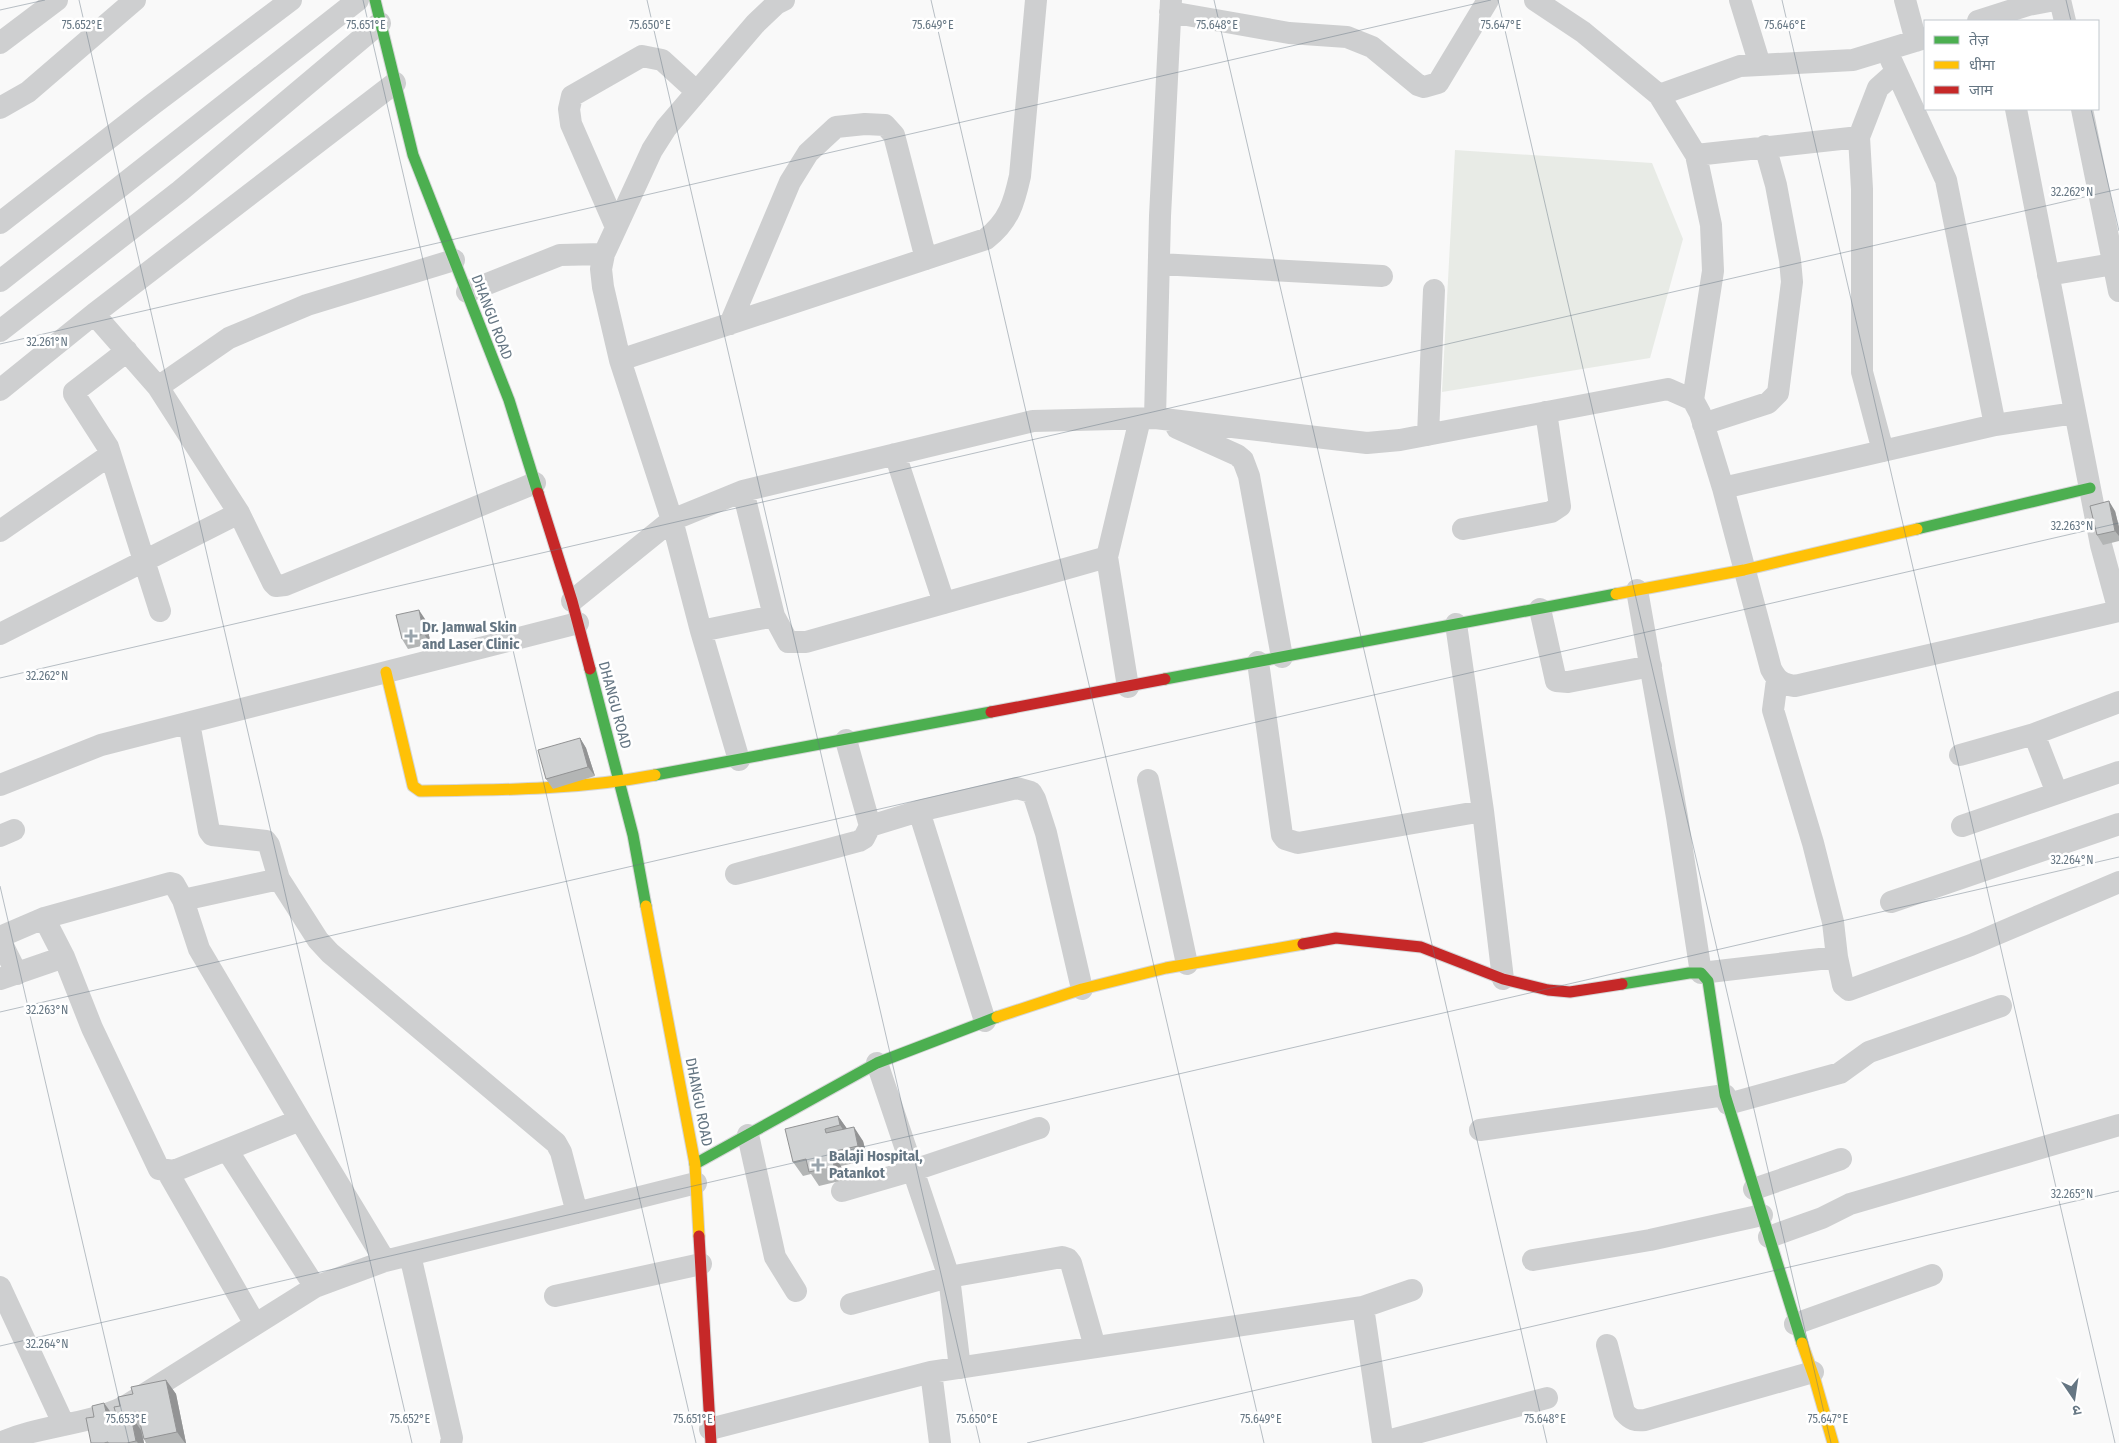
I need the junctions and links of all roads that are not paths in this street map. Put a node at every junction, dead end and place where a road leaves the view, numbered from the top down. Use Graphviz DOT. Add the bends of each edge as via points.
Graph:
graph roads {
  1 [pos="57,0"];
  2 [pos="135,0"];
  3 [pos="291,0"];
  4 [pos="784,0"];
  5 [pos="1036,0"];
  6 [pos="1488,0"];
  7 [pos="1535,0"];
  8 [pos="1740,0"];
  9 [pos="1905,0"];
  10 [pos="2055,0"];
  11 [pos="2060,0"];
  12 [pos="1171,6"];
  13 [pos="377,7"];
  14 [pos="1991,19"];
  15 [pos="2065,20"];
  16 [pos="1921,39"];
  17 [pos="0,43"];
  18 [pos="1886,50"];
  19 [pos="1760,65"];
  20 [pos="1896,72"];
  21 [pos="395,83"];
  22 [pos="697,92"];
  23 [pos="1659,95"];
  24 [pos="0,108"];
  25 [pos="2016,110"];
  26 [pos="2082,110"];
  27 [pos="1858,137"];
  28 [pos="1765,146"];
  29 [pos="1696,155"];
  30 [pos="0,223"];
  31 [pos="616,227"];
  32 [pos="604,254"];
  33 [pos="926,259"];
  34 [pos="454,260"];
  35 [pos="1159,264"];
  36 [pos="2116,264"];
  37 [pos="2048,275"];
  38 [pos="1382,276"];
  39 [pos="0,282"];
  40 [pos="1434,290"];
  41 [pos="2119,291"];
  42 [pos="467,292"];
  43 [pos="94,314"];
  44 [pos="730,324"];
  45 [pos="0,331"];
  46 [pos="127,351"];
  47 [pos="620,360"];
  48 [pos="158,387"];
  49 [pos="0,390"];
  50 [pos="1693,400"];
  51 [pos="1546,412"];
  52 [pos="2075,412"];
  53 [pos="1147,418"];
  54 [pos="1703,424"];
  55 [pos="1995,425"];
  56 [pos="1428,435"];
  57 [pos="1884,451"];
  58 [pos="895,454"];
  59 [pos="110,456"];
  60 [pos="535,483"];
  61 [pos="1723,488"];
  62 [pos="2090,488"];
  63 [pos="743,491"];
  64 [pos="239,514"];
  65 [pos="672,520"];
  66 [pos="1463,529"];
  67 [pos="0,531"];
  68 [pos="1107,556"];
  69 [pos="143,562"];
  70 [pos="1744,570"];
  71 [pos="1637,590"];
  72 [pos="572,601"];
  73 [pos="944,603"];
  74 [pos="1540,609"];
  75 [pos="160,611"];
  76 [pos="2119,611"];
  77 [pos="774,616"];
  78 [pos="578,623"];
  79 [pos="1456,624"];
  80 [pos="701,631"];
  81 [pos="0,634"];
  82 [pos="1282,657"];
  83 [pos="1258,662"];
  84 [pos="1651,666"];
  85 [pos="386,672"];
  86 [pos="1777,680"];
  87 [pos="1128,687"];
  88 [pos="2119,702"];
  89 [pos="189,723"];
  90 [pos="2034,734"];
  91 [pos="846,740"];
  92 [pos="1960,755"];
  93 [pos="739,760"];
  94 [pos="2119,772"];
  95 [pos="1148,780"];
  96 [pos="619,782"];
  97 [pos="0,785"];
  98 [pos="2057,793"];
  99 [pos="919,811"];
  100 [pos="1483,811"];
  101 [pos="2119,824"];
  102 [pos="870,826"];
  103 [pos="1962,826"];
  104 [pos="736,874"];
  105 [pos="279,879"];
  106 [pos="2119,882"];
  107 [pos="183,900"];
  108 [pos="1891,902"];
  109 [pos="44,918"];
  110 [pos="64,957"];
  111 [pos="1837,957"];
  112 [pos="1187,964"];
  113 [pos="1701,973"];
  114 [pos="8,976"];
  115 [pos="1503,979"];
  116 [pos="1082,989"];
  117 [pos="2001,1006"];
  118 [pos="985,1021"];
  119 [pos="877,1064"];
  120 [pos="1727,1099"];
  121 [pos="300,1120"];
  122 [pos="2119,1126"];
  123 [pos="1039,1128"];
  124 [pos="1480,1130"];
  125 [pos="748,1135"];
  126 [pos="227,1150"];
  127 [pos="1841,1159"];
  128 [pos="914,1170"];
  129 [pos="167,1171"];
  130 [pos="696,1173"];
  131 [pos="1754,1189"];
  132 [pos="842,1191"];
  133 [pos="577,1213"];
  134 [pos="1762,1216"];
  135 [pos="1769,1237"];
  136 [pos="410,1255"];
  137 [pos="385,1260"];
  138 [pos="1533,1260"];
  139 [pos="701,1264"];
  140 [pos="950,1276"];
  141 [pos="1932,1276"];
  142 [pos="0,1287"];
  143 [pos="314,1287"];
  144 [pos="1412,1290"];
  145 [pos="796,1291"];
  146 [pos="555,1296"];
  147 [pos="851,1304"];
  148 [pos="1363,1307"];
  149 [pos="254,1324"];
  150 [pos="1795,1324"];
  151 [pos="1607,1345"];
  152 [pos="1095,1348"];
  153 [pos="960,1368"];
  154 [pos="931,1372"];
  155 [pos="1813,1372"];
  156 [pos="1546,1398"];
  157 [pos="64,1425"];
  158 [pos="711,1436"];
  159 [pos="10,1441"];
  160 [pos="1383,1442"];
  161 [pos="451,1443"];
  162 [pos="940,1443"];
  163 [pos="1833,1443"];
  1 -- 17 [label="street"];
  2 -- 24 [label="street" via="28,92"];
  3 -- 30 [label="street"];
  4 -- 22 [label="street" via="756,23"];
  5 -- 33 [label="street" via="1015,200 999,229 986,239"];
  6 -- 12 [label="street" via="1438,84 1424,87 1364,43 1347,37 1289,33"];
  7 -- 23 [label="street" via="1583,32"];
  8 -- 19 [label="street"];
  9 -- 16 [label="street"];
  10 -- 14 [label="street" via="2028,5"];
  11 -- 15 [label="street"];
  12 -- 35 [label="street"];
  13 -- 21 [label="street, DHANGU ROAD"];
  13 -- 39 [label="street"];
  13 -- 45 [label="street" via="180,191"];
  16 -- 18 [label="street"];
  18 -- 19 [label="street" via="1853,60"];
  18 -- 20 [label="street"];
  19 -- 23 [label="street" via="1740,66"];
  20 -- 27 [label="street" via="1878,88"];
  20 -- 55 [label="street" via="1946,180"];
  21 -- 34 [label="street, DHANGU ROAD" via="413,155"];
  21 -- 43 [label="street"];
  22 -- 31 [label="street" via="652,150"];
  22 -- 31 [label="street" via="662,60 642,56 572,96 568,110 571,124"];
  23 -- 29 [label="street"];
  25 -- 37 [label="street"];
  26 -- 36 [label="street"];
  27 -- 28 [label="street"];
  27 -- 57 [label="street" via="1862,189 1862,372"];
  28 -- 29 [label="street"];
  28 -- 54 [label="street" via="1776,186 1792,282 1778,393 1768,403"];
  29 -- 50 [label="street" via="1711,225 1713,271"];
  31 -- 32 [label="street"];
  32 -- 42 [label="street" via="560,255"];
  32 -- 47 [label="street" via="601,269 603,287"];
  33 -- 44 [label="street"];
  33 -- 44 [label="street" via="894,135 885,125 836,127 808,153 790,182"];
  34 -- 42 [label="street, DHANGU ROAD"];
  34 -- 48 [label="street" via="307,306 229,338"];
  35 -- 38 [label="street"];
  35 -- 53 [label="street"];
  36 -- 37 [label="street"];
  36 -- 41 [label="street"];
  37 -- 52 [label="street"];
  40 -- 56 [label="street"];
  42 -- 60 [label="street, DHANGU ROAD" via="509,400"];
  43 -- 46 [label="street"];
  43 -- 49 [label="street"];
  44 -- 47 [label="street"];
  46 -- 48 [label="street"];
  46 -- 59 [label="street" via="74,392 108,447"];
  47 -- 65 [label="street"];
  48 -- 64 [label="street"];
  50 -- 51 [label="street" via="1668,389"];
  50 -- 54 [label="street"];
  51 -- 56 [label="street"];
  51 -- 66 [label="street" via="1560,506 1550,512"];
  52 -- 55 [label="street"];
  52 -- 62 [label="street"];
  53 -- 56 [label="street" via="1367,443"];
  53 -- 58 [label="street" via="1034,421"];
  53 -- 68 [label="street"];
  53 -- 82 [label="street" via="1237,455 1242,460 1248,476"];
  54 -- 61 [label="street"];
  55 -- 57 [label="street"];
  57 -- 61 [label="street"];
  58 -- 63 [label="street"];
  58 -- 73 [label="street"];
  59 -- 67 [label="street"];
  59 -- 69 [label="street"];
  60 -- 64 [label="street" via="280,586 273,583"];
  60 -- 72 [label="street, DHANGU ROAD"];
  61 -- 70 [label="street"];
  62 -- 70 [label="street"];
  62 -- 76 [label="street"];
  63 -- 65 [label="street"];
  63 -- 77 [label="street"];
  64 -- 69 [label="street"];
  65 -- 72 [label="street"];
  65 -- 80 [label="street"];
  68 -- 73 [label="street"];
  68 -- 87 [label="street"];
  69 -- 75 [label="street"];
  69 -- 81 [label="street"];
  70 -- 71 [label="street"];
  70 -- 86 [label="street" via="1771,669"];
  71 -- 74 [label="street"];
  71 -- 84 [label="street"];
  72 -- 78 [label="street, DHANGU ROAD"];
  73 -- 77 [label="street" via="795,644 785,639"];
  74 -- 79 [label="street"];
  74 -- 84 [label="street" via="1556,681 1568,682"];
  76 -- 86 [label="street" via="1795,686 1784,685"];
  77 -- 80 [label="street"];
  78 -- 85 [label="street"];
  78 -- 96 [label="street, DHANGU ROAD"];
  79 -- 82 [label="street"];
  79 -- 100 [label="street"];
  80 -- 93 [label="street"];
  82 -- 83 [label="street"];
  83 -- 87 [label="street"];
  83 -- 100 [label="street" via="1285,839 1298,843"];
  84 -- 113 [label="street"];
  85 -- 89 [label="street"];
  85 -- 96 [label="street" via="413,786 420,791 547,789"];
  86 -- 111 [label="street" via="1773,710 1813,843"];
  87 -- 91 [label="street"];
  88 -- 90 [label="street"];
  89 -- 97 [label="street" via="101,745"];
  89 -- 105 [label="street" via="210,831 215,837 266,841"];
  90 -- 92 [label="street"];
  90 -- 98 [label="street"];
  91 -- 93 [label="street"];
  91 -- 102 [label="street"];
  93 -- 96 [label="street"];
  94 -- 98 [label="street"];
  95 -- 112 [label="street"];
  96 -- 130 [label="street, DHANGU ROAD" via="633,835"];
  98 -- 103 [label="street"];
  99 -- 102 [label="street"];
  99 -- 116 [label="street" via="1017,788 1031,792 1036,798 1046,833"];
  99 -- 118 [label="street"];
  100 -- 115 [label="street"];
  101 -- 108 [label="street"];
  102 -- 104 [label="street" via="859,841"];
  105 -- 107 [label="street"];
  105 -- 133 [label="street" via="330,954 556,1142"];
  106 -- 111 [label="street" via="1971,945 1849,990 1843,985"];
  107 -- 109 [label="street" via="176,886 170,883"];
  107 -- 121 [label="street" via="199,949"];
  109 -- 110 [label="street"];
  109 -- 114 [label="street" via="0,939"];
  110 -- 114 [label="street"];
  110 -- 129 [label="street" via="92,1028 156,1164 159,1169"];
  111 -- 113 [label="street"];
  112 -- 115 [label="street" via="1336,938 1421,947"];
  112 -- 116 [label="street"];
  113 -- 115 [label="street" via="1570,992"];
  113 -- 120 [label="street" via="1708,981"];
  116 -- 118 [label="street"];
  117 -- 120 [label="street" via="1869,1052 1840,1073"];
  118 -- 119 [label="street"];
  119 -- 125 [label="street"];
  119 -- 128 [label="street"];
  120 -- 124 [label="street"];
  120 -- 131 [label="street"];
  121 -- 126 [label="street"];
  121 -- 137 [label="street"];
  122 -- 135 [label="street" via="1850,1204"];
  123 -- 128 [label="street"];
  125 -- 130 [label="street"];
  125 -- 145 [label="street" via="775,1257"];
  126 -- 129 [label="street" via="174,1172"];
  126 -- 143 [label="street"];
  127 -- 131 [label="street"];
  128 -- 132 [label="street"];
  128 -- 140 [label="street"];
  129 -- 149 [label="street"];
  130 -- 133 [label="street"];
  130 -- 139 [label="street, DHANGU ROAD"];
  131 -- 134 [label="street"];
  133 -- 136 [label="street"];
  134 -- 135 [label="street"];
  134 -- 138 [label="street"];
  135 -- 150 [label="street"];
  136 -- 137 [label="street"];
  136 -- 161 [label="street"];
  137 -- 143 [label="street"];
  139 -- 146 [label="street"];
  139 -- 158 [label="street, DHANGU ROAD"];
  140 -- 147 [label="street"];
  140 -- 152 [label="street" via="1062,1257 1068,1259"];
  140 -- 153 [label="street"];
  141 -- 150 [label="street"];
  142 -- 157 [label="street"];
  143 -- 149 [label="street"];
  144 -- 148 [label="street"];
  148 -- 152 [label="street"];
  148 -- 160 [label="street"];
  149 -- 157 [label="street" via="124,1407"];
  150 -- 155 [label="street"];
  151 -- 155 [label="street" via="1624,1412 1636,1421"];
  152 -- 153 [label="street"];
  153 -- 154 [label="street"];
  154 -- 158 [label="street"];
  154 -- 162 [label="street"];
  155 -- 163 [label="street"];
  156 -- 160 [label="street"];
  157 -- 159 [label="street"];
}
